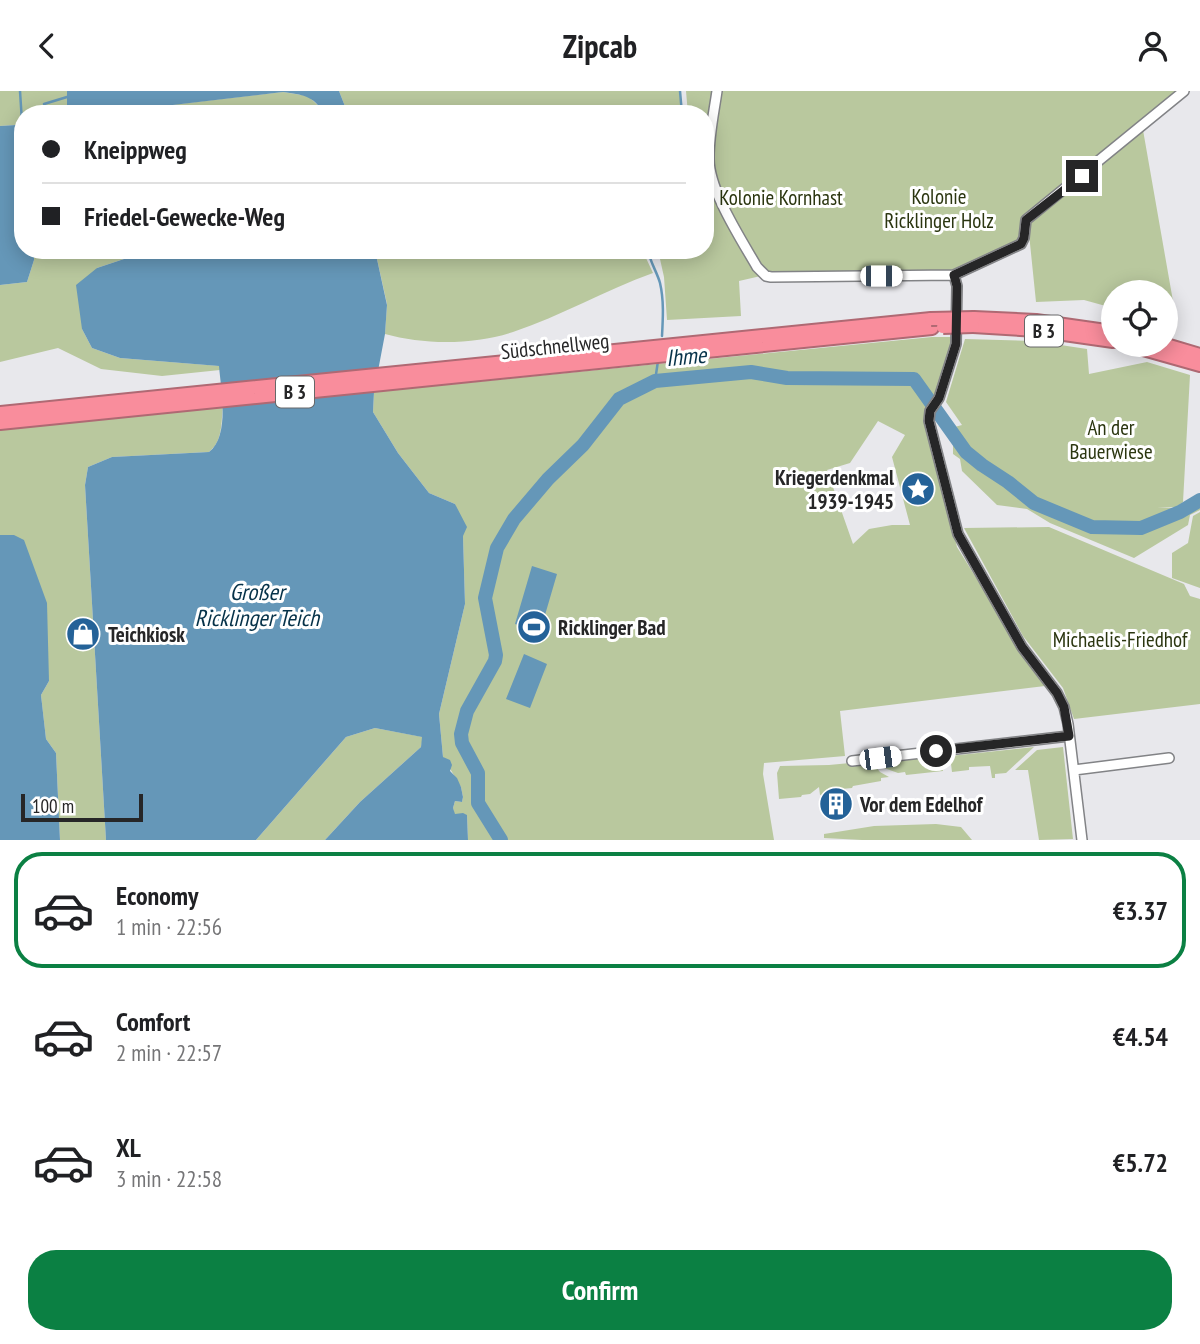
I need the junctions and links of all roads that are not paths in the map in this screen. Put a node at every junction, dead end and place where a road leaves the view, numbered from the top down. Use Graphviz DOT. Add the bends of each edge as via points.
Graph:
graph roads {
  1 [pos="718,91"];
  2 [pos="1184,91"];
  3 [pos="714,120"];
  4 [pos="714,183"];
  5 [pos="954,275"];
  6 [pos="974,322"];
  7 [pos="1101,330"];
  8 [pos="1101,339"];
  9 [pos="1178,349"];
  10 [pos="1200,355"];
  11 [pos="1172,357"];
  12 [pos="1200,365"];
  13 [pos="166,401"];
  14 [pos="0,413"];
  15 [pos="0,423"];
  16 [pos="1069,736"];
  17 [pos="1169,758"];
  18 [pos="852,761"];
  19 [pos="1074,770"];
  20 [pos="1082,840"];
  1 -- 3 [label="street"];
  2 -- 5 [label="street" via="1029,217 1021,244"];
  4 -- 5 [label="street" via="765,276"];
  5 -- 16 [label="street" via="956,344 929,421 958,534 1022,647 1057,693"];
  6 -- 7 [label="highway, Südschnellweg / B 3" via="1036,321"];
  6 -- 8 [label="highway, Südschnellweg / B 3"];
  6 -- 13 [label="highway, Südschnellweg / B 3, bridge"];
  9 -- 10 [label="highway"];
  11 -- 12 [label="highway"];
  13 -- 14 [label="highway, Südschnellweg / B 3"];
  13 -- 15 [label="highway, Südschnellweg / B 3"];
  16 -- 18 [label="street"];
  16 -- 19 [label="street"];
  17 -- 19 [label="street"];
  19 -- 20 [label="street"];
}
